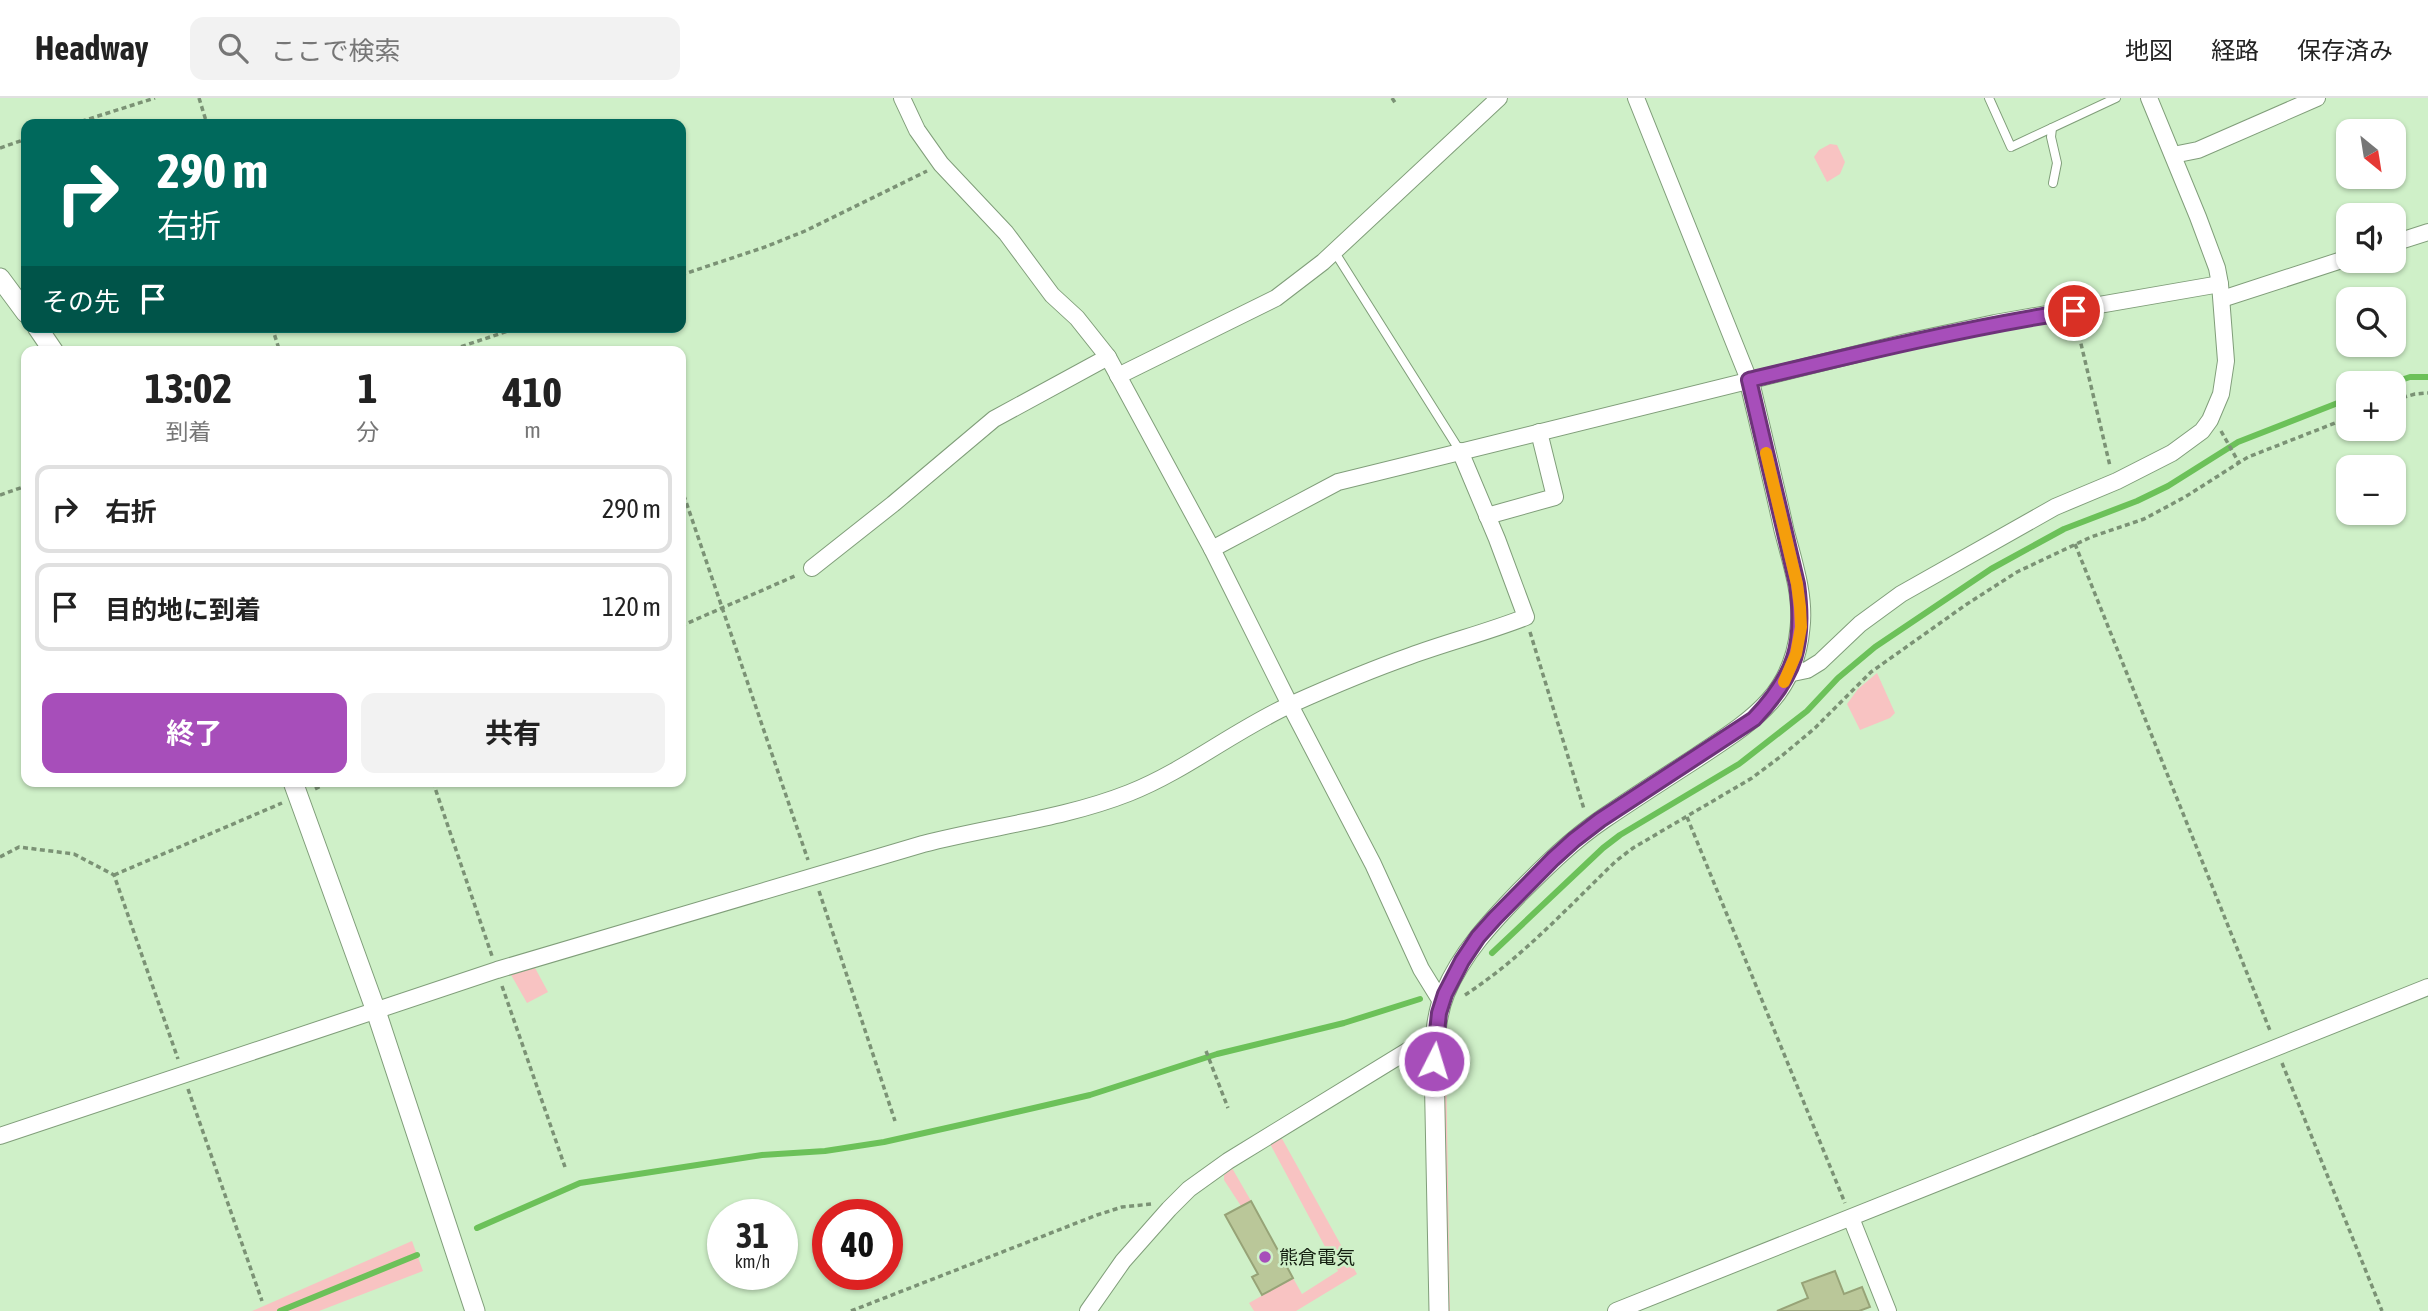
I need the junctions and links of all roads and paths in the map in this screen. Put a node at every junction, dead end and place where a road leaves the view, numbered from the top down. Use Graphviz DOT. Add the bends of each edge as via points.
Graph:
graph roads {
  1 [pos="155,98"];
  2 [pos="199,98"];
  3 [pos="902,98"];
  4 [pos="1392,98"];
  5 [pos="1499,98"];
  6 [pos="1636,98"];
  7 [pos="1989,98"];
  8 [pos="2116,98"];
  9 [pos="2149,98"];
  10 [pos="2317,98"];
  11 [pos="1396,104"];
  12 [pos="89,119"];
  13 [pos="206,119"];
  14 [pos="2052,128"];
  15 [pos="21,141"];
  16 [pos="0,148"];
  17 [pos="2173,156"];
  18 [pos="941,164"];
  19 [pos="2053,183"];
  20 [pos="2428,232"];
  21 [pos="2406,239"];
  22 [pos="1334,251"];
  23 [pos="2336,261"];
  24 [pos="686,273"];
  25 [pos="0,278"];
  26 [pos="2221,292"];
  27 [pos="21,306"];
  28 [pos="2074,311"];
  29 [pos="502,333"];
  30 [pos="463,346"];
  31 [pos="1108,357"];
  32 [pos="1118,376"];
  33 [pos="1749,380"];
  34 [pos="2428,393"];
  35 [pos="2406,397"];
  36 [pos="2336,423"];
  37 [pos="1539,432"];
  38 [pos="2225,438"];
  39 [pos="1460,451"];
  40 [pos="2239,463"];
  41 [pos="2114,482"];
  42 [pos="21,488"];
  43 [pos="0,495"];
  44 [pos="686,501"];
  45 [pos="1488,516"];
  46 [pos="2075,544"];
  47 [pos="1212,549"];
  48 [pos="812,568"];
  49 [pos="723,607"];
  50 [pos="1526,617"];
  51 [pos="686,624"];
  52 [pos="1788,674"];
  53 [pos="1290,705"];
  54 [pos="296,789"];
  55 [pos="1687,817"];
  56 [pos="1590,829"];
  57 [pos="74,855"];
  58 [pos="0,857"];
  59 [pos="114,875"];
  60 [pos="814,876"];
  61 [pos="2428,987"];
  62 [pos="1449,1002"];
  63 [pos="376,1011"];
  64 [pos="1435,1034"];
  65 [pos="2276,1047"];
  66 [pos="1206,1051"];
  67 [pos="1228,1108"];
  68 [pos="895,1121"];
  69 [pos="0,1136"];
  70 [pos="1169,1209"];
  71 [pos="1851,1218"];
  72 [pos="475,1311"];
  73 [pos="851,1311"];
  74 [pos="1088,1311"];
  75 [pos="1439,1311"];
  76 [pos="1616,1311"];
  77 [pos="1888,1311"];
  78 [pos="2382,1311"];
  1 -- 12 [label="path"];
  2 -- 13 [label="path"];
  3 -- 18 [label="street"];
  4 -- 11 [label="path"];
  5 -- 22 [label="street"];
  6 -- 33 [label="street"];
  7 -- 14 [label="lane" via="2011,147"];
  8 -- 14 [label="lane"];
  9 -- 17 [label="street"];
  10 -- 17 [label="street" via="2198,150"];
  14 -- 19 [label="lane" via="2057,163"];
  15 -- 16 [label="path"];
  17 -- 26 [label="street" via="2217,268"];
  18 -- 24 [label="path" via="805,231"];
  18 -- 31 [label="street" via="1006,233 1052,295"];
  20 -- 21 [label="street"];
  22 -- 32 [label="street" via="1276,298"];
  22 -- 39 [label="lane"];
  23 -- 26 [label="street"];
  25 -- 27 [label="street"];
  26 -- 28 [label="street"];
  26 -- 41 [label="street" via="2226,361 2221,394 2210,420 2191,441"];
  28 -- 33 [label="street" via="1918,339"];
  28 -- 41 [label="path"];
  29 -- 30 [label="path"];
  31 -- 32 [label="street"];
  31 -- 48 [label="street" via="994,419"];
  32 -- 47 [label="street"];
  33 -- 37 [label="street"];
  33 -- 52 [label="street" via="1797,584 1801,627"];
  34 -- 35 [label="path"];
  36 -- 40 [label="path"];
  37 -- 39 [label="street"];
  37 -- 45 [label="street" via="1555,497"];
  38 -- 40 [label="path"];
  39 -- 45 [label="street"];
  39 -- 47 [label="street" via="1338,482"];
  40 -- 46 [label="path" via="2144,519"];
  41 -- 52 [label="street" via="2055,507 1950,565 1883,606 1808,670"];
  42 -- 43 [label="path"];
  44 -- 49 [label="path"];
  45 -- 50 [label="street"];
  46 -- 55 [label="path" via="2017,572 1909,643 1871,672 1784,754"];
  46 -- 65 [label="path"];
  47 -- 53 [label="street"];
  48 -- 49 [label="path"];
  49 -- 51 [label="path"];
  49 -- 60 [label="path"];
  50 -- 53 [label="street" via="1406,657"];
  50 -- 56 [label="path"];
  52 -- 56 [label="street" via="1754,719"];
  53 -- 60 [label="street" via="1128,794"];
  53 -- 62 [label="street" via="1373,864 1421,969"];
  54 -- 59 [label="path"];
  54 -- 63 [label="street"];
  55 -- 62 [label="path" via="1616,861 1492,978"];
  55 -- 71 [label="path"];
  56 -- 62 [label="street" via="1553,859 1478,937 1462,961"];
  57 -- 58 [label="path" via="19,847"];
  60 -- 63 [label="street" via="497,970"];
  60 -- 68 [label="path"];
  61 -- 65 [label="street"];
  62 -- 64 [label="street"];
  63 -- 69 [label="street"];
  63 -- 72 [label="street"];
  64 -- 70 [label="street" via="1215,1169"];
  64 -- 75 [label="street"];
  65 -- 71 [label="street"];
  65 -- 78 [label="path"];
  66 -- 67 [label="path"];
  70 -- 73 [label="path" via="1150,1204 1122,1207"];
  70 -- 74 [label="street" via="1123,1261"];
  71 -- 76 [label="street"];
  71 -- 77 [label="street"];
}
